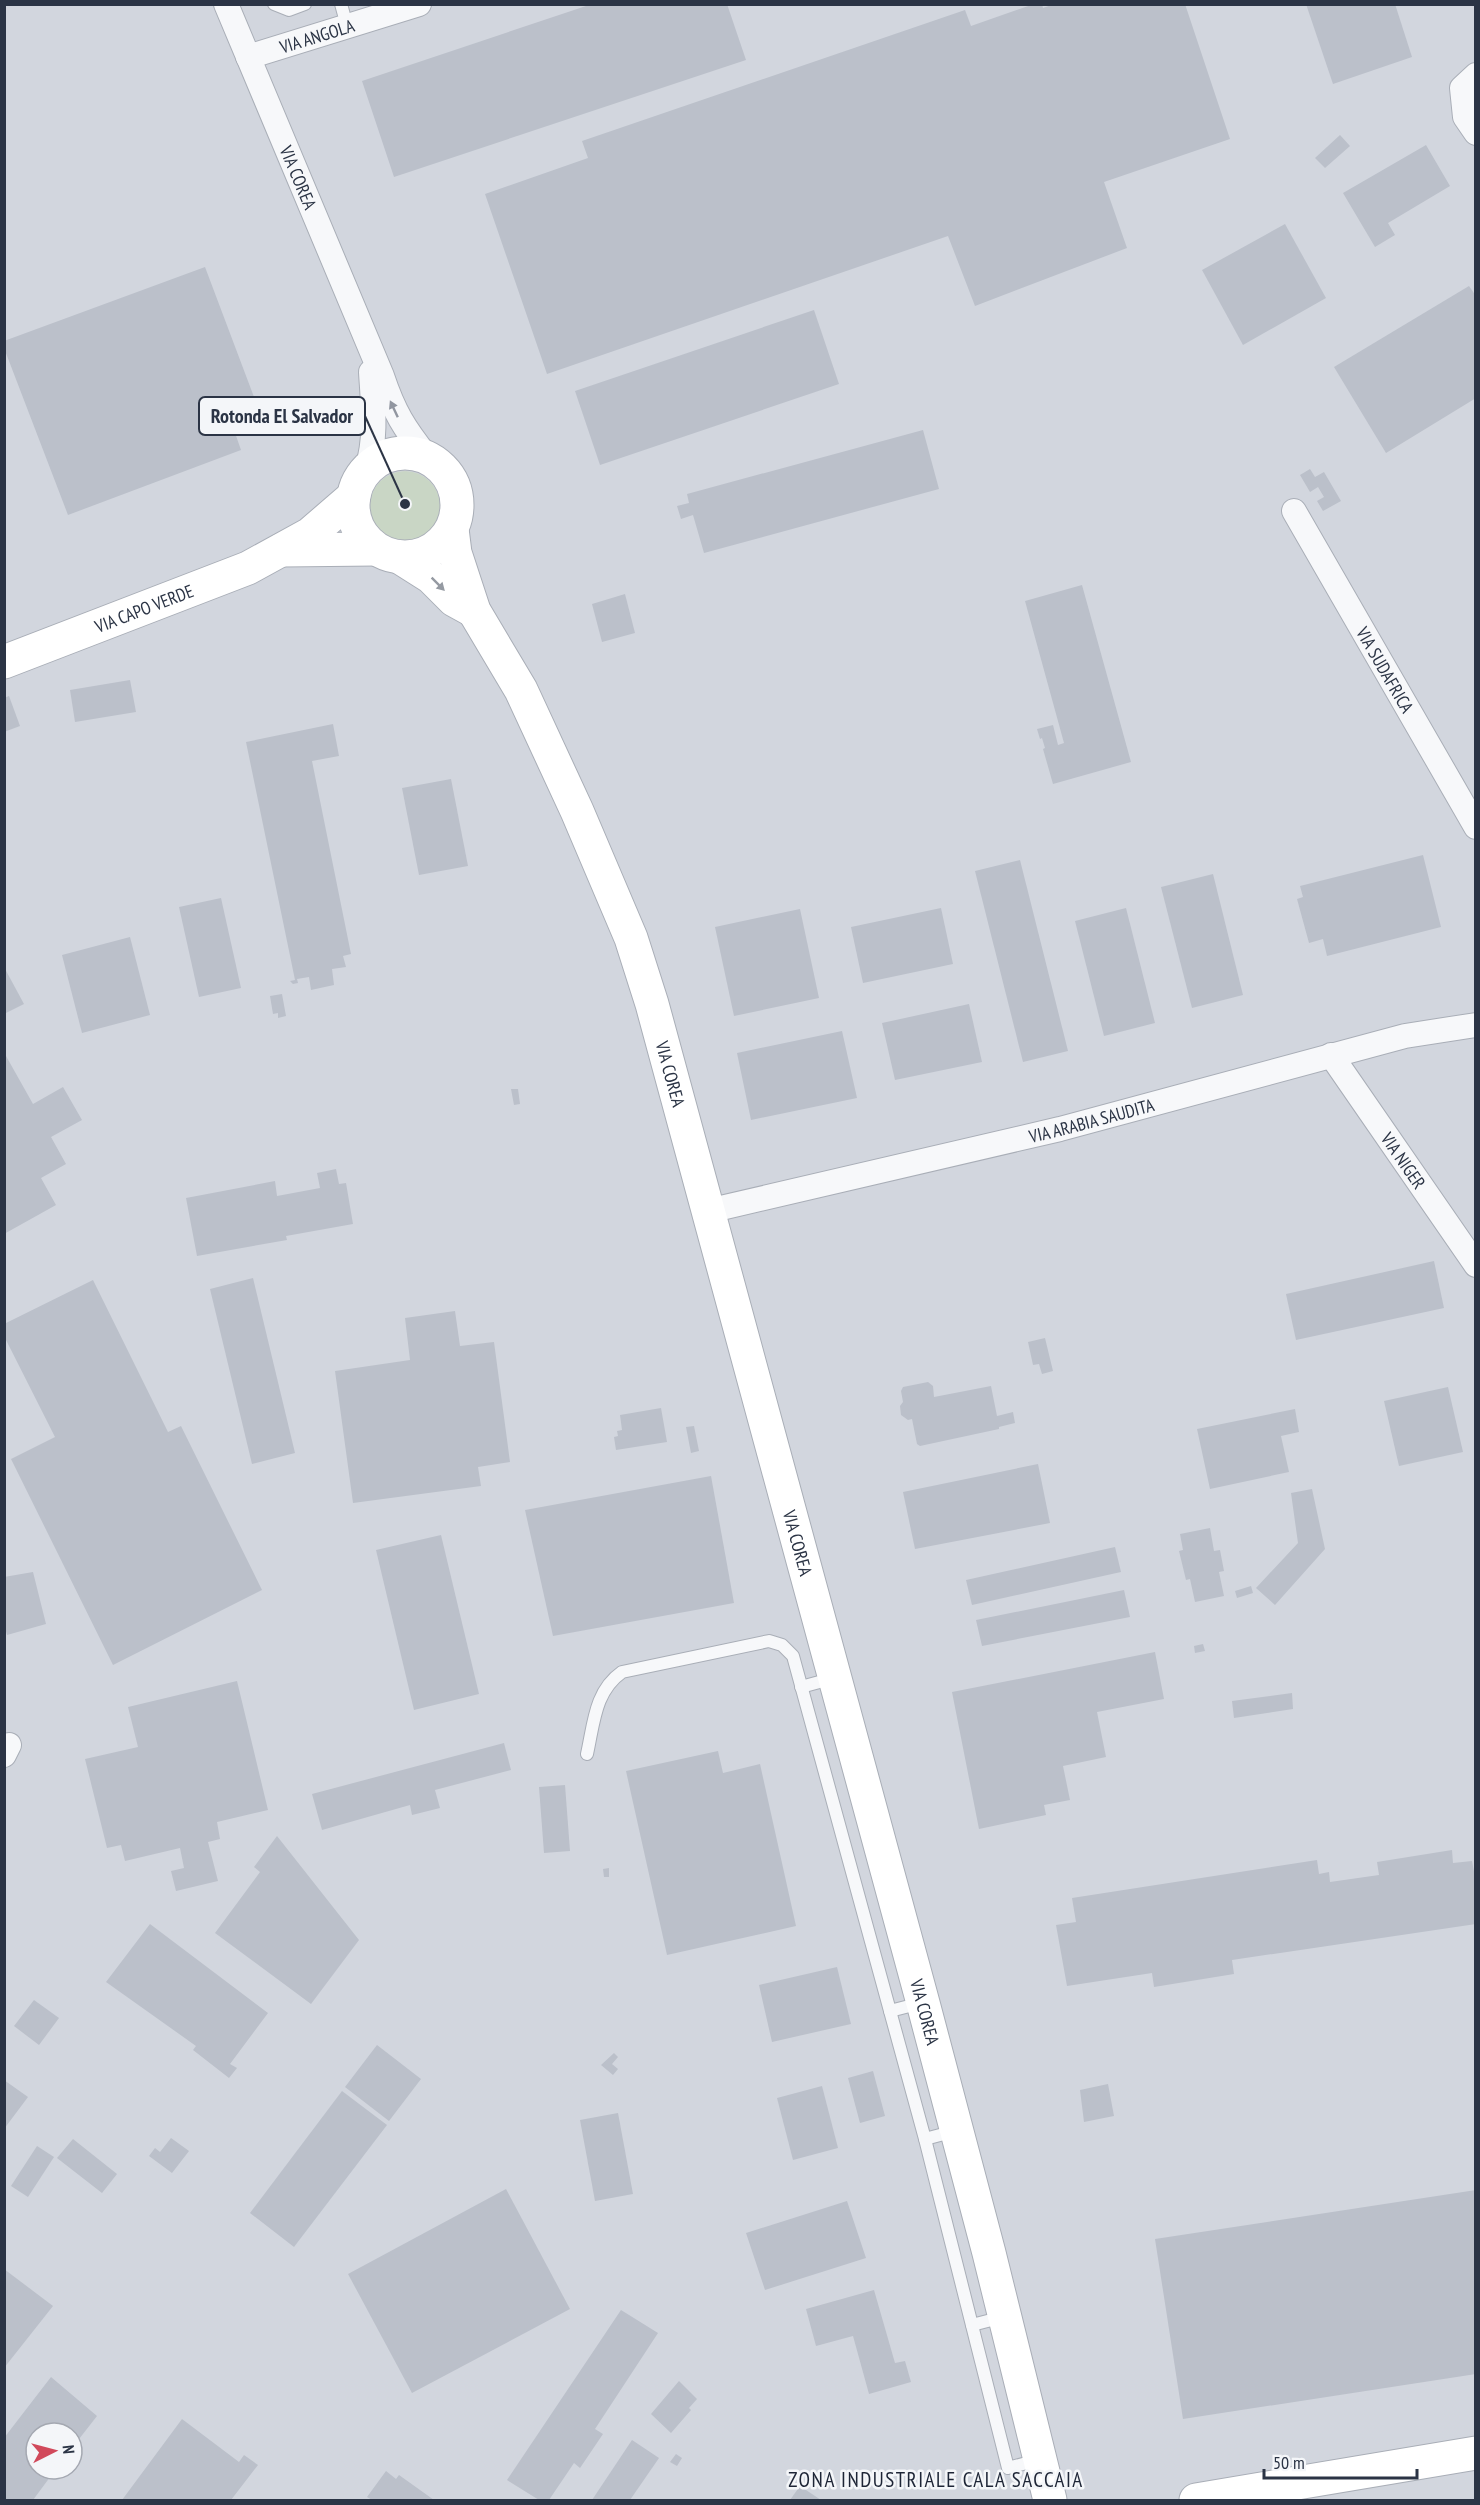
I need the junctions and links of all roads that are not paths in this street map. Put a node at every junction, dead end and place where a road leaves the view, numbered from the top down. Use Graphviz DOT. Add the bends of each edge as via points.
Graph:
graph roads {
  1 [pos="226,4"];
  2 [pos="274,4"];
  3 [pos="305,4"];
  4 [pos="419,4"];
  5 [pos="344,15"];
  6 [pos="248,57"];
  7 [pos="1476,75"];
  8 [pos="1476,133"];
  9 [pos="369,349"];
  10 [pos="427,457"];
  11 [pos="360,482"];
  12 [pos="1294,511"];
  13 [pos="452,529"];
  14 [pos="282,550"];
  15 [pos="389,553"];
  16 [pos="474,611"];
  17 [pos="4,662"];
  18 [pos="1476,827"];
  19 [pos="1476,1025"];
  20 [pos="1330,1055"];
  21 [pos="708,1210"];
  22 [pos="1476,1265"];
  23 [pos="835,1677"];
  24 [pos="801,1687"];
  25 [pos="587,1754"];
  26 [pos="923,2003"];
  27 [pos="890,2011"];
  28 [pos="956,2130"];
  29 [pos="925,2139"];
  30 [pos="1005,2316"];
  31 [pos="972,2325"];
  32 [pos="1476,2453"];
  33 [pos="1040,2460"];
  34 [pos="1050,2500"];
  35 [pos="1196,2500"];
  1 -- 6 [label="street, VIA COREA"];
  2 -- 3 [label="lane" via="289,10"];
  4 -- 5 [label="street, VIA ANGOLA"];
  5 -- 6 [label="street, VIA ANGOLA"];
  6 -- 9 [label="street, VIA COREA"];
  7 -- 8 [label="street" via="1462,88 1465,117"];
  10 -- 9 [label="street, VIA COREA, one-way" via="401,424"];
  9 -- 11 [label="street" via="373,450"];
  10 -- 11 [label="street" via="397,453 380,459"];
  10 -- 13 [label="street" via="441,466 453,482 458,508"];
  11 -- 14 [label="street, VIA CAPO VERDE" via="310,534"];
  11 -- 15 [label="street" via="354,515 357,526 363,536"];
  12 -- 18 [label="street, VIA SUDAFRICA"];
  13 -- 15 [label="street" via="434,549 413,557"];
  13 -- 16 [label="street" via="455,553"];
  14 -- 15 [label="street"];
  14 -- 17 [label="street, VIA CAPO VERDE" via="248,568"];
  15 -- 16 [label="street, one-way" via="431,577 454,600"];
  16 -- 21 [label="street, VIA COREA" via="521,690 631,938"];
  19 -- 20 [label="street, VIA ARABIA SAUDITA" via="1405,1036"];
  20 -- 21 [label="street, VIA ARABIA SAUDITA" via="1060,1129"];
  20 -- 22 [label="street, VIA NIGER"];
  21 -- 23 [label="street, VIA COREA"];
  23 -- 24 [label="lane"];
  23 -- 26 [label="street, VIA COREA"];
  24 -- 25 [label="lane" via="793,1656 782,1645 769,1641 622,1672 608,1682 600,1696"];
  24 -- 27 [label="lane"];
  26 -- 27 [label="lane"];
  26 -- 28 [label="street, VIA COREA"];
  27 -- 29 [label="lane"];
  28 -- 29 [label="lane"];
  28 -- 30 [label="street, VIA COREA"];
  29 -- 31 [label="lane"];
  30 -- 31 [label="lane"];
  30 -- 33 [label="street, VIA COREA"];
  31 -- 33 [label="lane" via="1008,2468"];
  32 -- 35 [label="street"];
  33 -- 34 [label="street, VIA COREA"];
}
